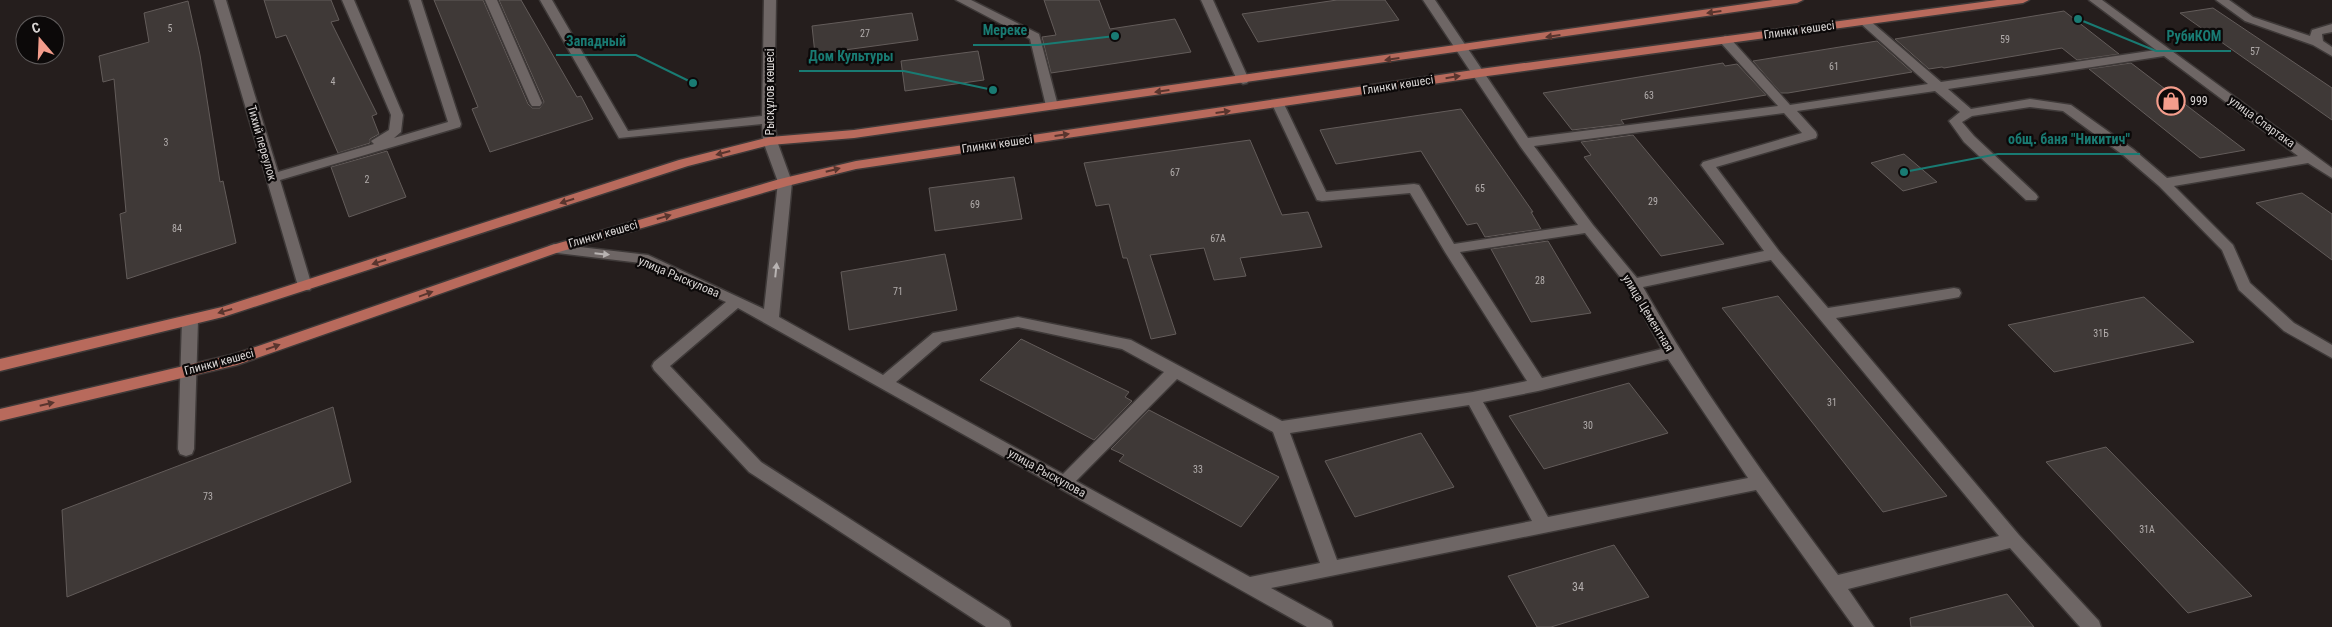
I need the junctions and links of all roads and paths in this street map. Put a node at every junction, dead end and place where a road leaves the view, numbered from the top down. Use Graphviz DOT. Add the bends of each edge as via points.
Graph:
graph roads {
  1 [pos="220,0"];
  2 [pos="348,0"];
  3 [pos="415,0"];
  4 [pos="491,0"];
  5 [pos="546,0"];
  6 [pos="770,0"];
  7 [pos="962,0"];
  8 [pos="1207,0"];
  9 [pos="1429,0"];
  10 [pos="1797,0"];
  11 [pos="2023,0"];
  12 [pos="2095,0"];
  13 [pos="2222,0"];
  14 [pos="1864,21"];
  15 [pos="2332,28"];
  16 [pos="1724,40"];
  17 [pos="2317,42"];
  18 [pos="1463,49"];
  19 [pos="2167,52"];
  20 [pos="2332,52"];
  21 [pos="1480,73"];
  22 [pos="1244,80"];
  23 [pos="1938,88"];
  24 [pos="536,103"];
  25 [pos="1278,104"];
  26 [pos="1052,106"];
  27 [pos="1787,109"];
  28 [pos="1968,113"];
  29 [pos="768,119"];
  30 [pos="770,141"];
  31 [pos="1525,143"];
  32 [pos="351,155"];
  33 [pos="2310,158"];
  34 [pos="2332,174"];
  35 [pos="273,178"];
  36 [pos="785,182"];
  37 [pos="2164,183"];
  38 [pos="2031,197"];
  39 [pos="1588,228"];
  40 [pos="554,248"];
  41 [pos="1450,248"];
  42 [pos="1774,254"];
  43 [pos="1634,284"];
  44 [pos="305,286"];
  45 [pos="1954,293"];
  46 [pos="736,301"];
  47 [pos="1824,314"];
  48 [pos="770,318"];
  49 [pos="190,320"];
  50 [pos="1672,352"];
  51 [pos="2332,352"];
  52 [pos="0,365"];
  53 [pos="190,370"];
  54 [pos="1175,371"];
  55 [pos="885,382"];
  56 [pos="1538,385"];
  57 [pos="1473,398"];
  58 [pos="0,415"];
  59 [pos="1280,428"];
  60 [pos="186,449"];
  61 [pos="1065,482"];
  62 [pos="1760,482"];
  63 [pos="1544,527"];
  64 [pos="2013,540"];
  65 [pos="1331,569"];
  66 [pos="1835,584"];
  67 [pos="1249,585"];
  68 [pos="1312,624"];
  69 [pos="1002,627"];
  70 [pos="1866,627"];
  71 [pos="2092,627"];
  1 -- 35 [label="street, Тихий переулок"];
  2 -- 32 [label="street" via="397,115 395,132"];
  3 -- 32 [label="street" via="455,124"];
  4 -- 24 [label="street"];
  5 -- 29 [label="street" via="624,135"];
  6 -- 29 [label="street, Рысқұлов көшесі"];
  7 -- 26 [label="street" via="1035,37"];
  8 -- 22 [label="street"];
  9 -- 18 [label="street, улица Цементная"];
  10 -- 18 [label="main road, one-way"];
  11 -- 14 [label="main road, Глинки көшесі"];
  12 -- 19 [label="street, улица Спартака"];
  13 -- 17 [label="street" via="2249,19"];
  14 -- 16 [label="main road, Глинки көшесі"];
  14 -- 23 [label="street"];
  15 -- 17 [label="street" via="2316,32"];
  16 -- 21 [label="main road, Глинки көшесі"];
  16 -- 27 [label="street"];
  17 -- 20 [label="street"];
  18 -- 21 [label="street, улица Цементная"];
  18 -- 22 [label="main road, one-way"];
  19 -- 23 [label="street"];
  19 -- 33 [label="street, улица Спартака"];
  25 -- 21 [label="main road, Глинки көшесі, one-way"];
  21 -- 31 [label="street, улица Цементная"];
  22 -- 26 [label="main road, one-way"];
  23 -- 27 [label="street"];
  23 -- 28 [label="street"];
  36 -- 25 [label="main road, Глинки көшесі, one-way" via="856,165"];
  25 -- 41 [label="street" via="1322,197 1414,188"];
  26 -- 30 [label="main road" via="854,134"];
  27 -- 31 [label="street"];
  27 -- 42 [label="street" via="1811,136 1708,166"];
  28 -- 37 [label="street" via="2030,103 2067,108 2128,152"];
  28 -- 38 [label="street" via="1955,121 1968,139"];
  29 -- 30 [label="street, Рысқұлов көшесі"];
  30 -- 36 [label="street, Рысқұлов көшесі"];
  30 -- 44 [label="main road, one-way" via="684,163"];
  31 -- 39 [label="street, улица Цементная"];
  32 -- 35 [label="street"];
  33 -- 34 [label="street, улица Спартака"];
  33 -- 37 [label="street"];
  35 -- 44 [label="street, Тихий переулок"];
  40 -- 36 [label="main road, Глинки көшесі, one-way"];
  48 -- 36 [label="street, one-way"];
  37 -- 51 [label="street" via="2228,248 2244,286 2289,327"];
  39 -- 41 [label="street"];
  39 -- 43 [label="street, улица Цементная"];
  40 -- 46 [label="street, улица Рыскулова, one-way" via="643,258"];
  53 -- 40 [label="main road, Глинки көшесі, one-way" via="246,356"];
  41 -- 56 [label="street"];
  42 -- 43 [label="street"];
  42 -- 47 [label="street"];
  43 -- 50 [label="street, улица Цементная"];
  44 -- 49 [label="main road, one-way"];
  45 -- 47 [label="street"];
  46 -- 48 [label="street, улица Рыскулова"];
  46 -- 69 [label="street" via="660,366 755,467"];
  47 -- 64 [label="street"];
  48 -- 55 [label="street, улица Рыскулова"];
  49 -- 52 [label="main road"];
  49 -- 53 [label="street"];
  50 -- 56 [label="street"];
  50 -- 62 [label="street, улица Цементная"];
  58 -- 53 [label="main road, Глинки көшесі, one-way"];
  53 -- 60 [label="street"];
  54 -- 55 [label="street" via="1126,344 1018,322 938,337"];
  54 -- 59 [label="street"];
  54 -- 61 [label="street"];
  55 -- 61 [label="street, улица Рыскулова"];
  56 -- 57 [label="street"];
  57 -- 59 [label="street"];
  57 -- 63 [label="street"];
  59 -- 65 [label="street"];
  61 -- 67 [label="street, улица Рыскулова"];
  62 -- 63 [label="street"];
  62 -- 66 [label="street, улица Цементная"];
  63 -- 65 [label="street"];
  64 -- 66 [label="street"];
  64 -- 71 [label="street"];
  65 -- 67 [label="street"];
  66 -- 70 [label="street, улица Цементная"];
  67 -- 68 [label="street, улица Рыскулова"];
}
